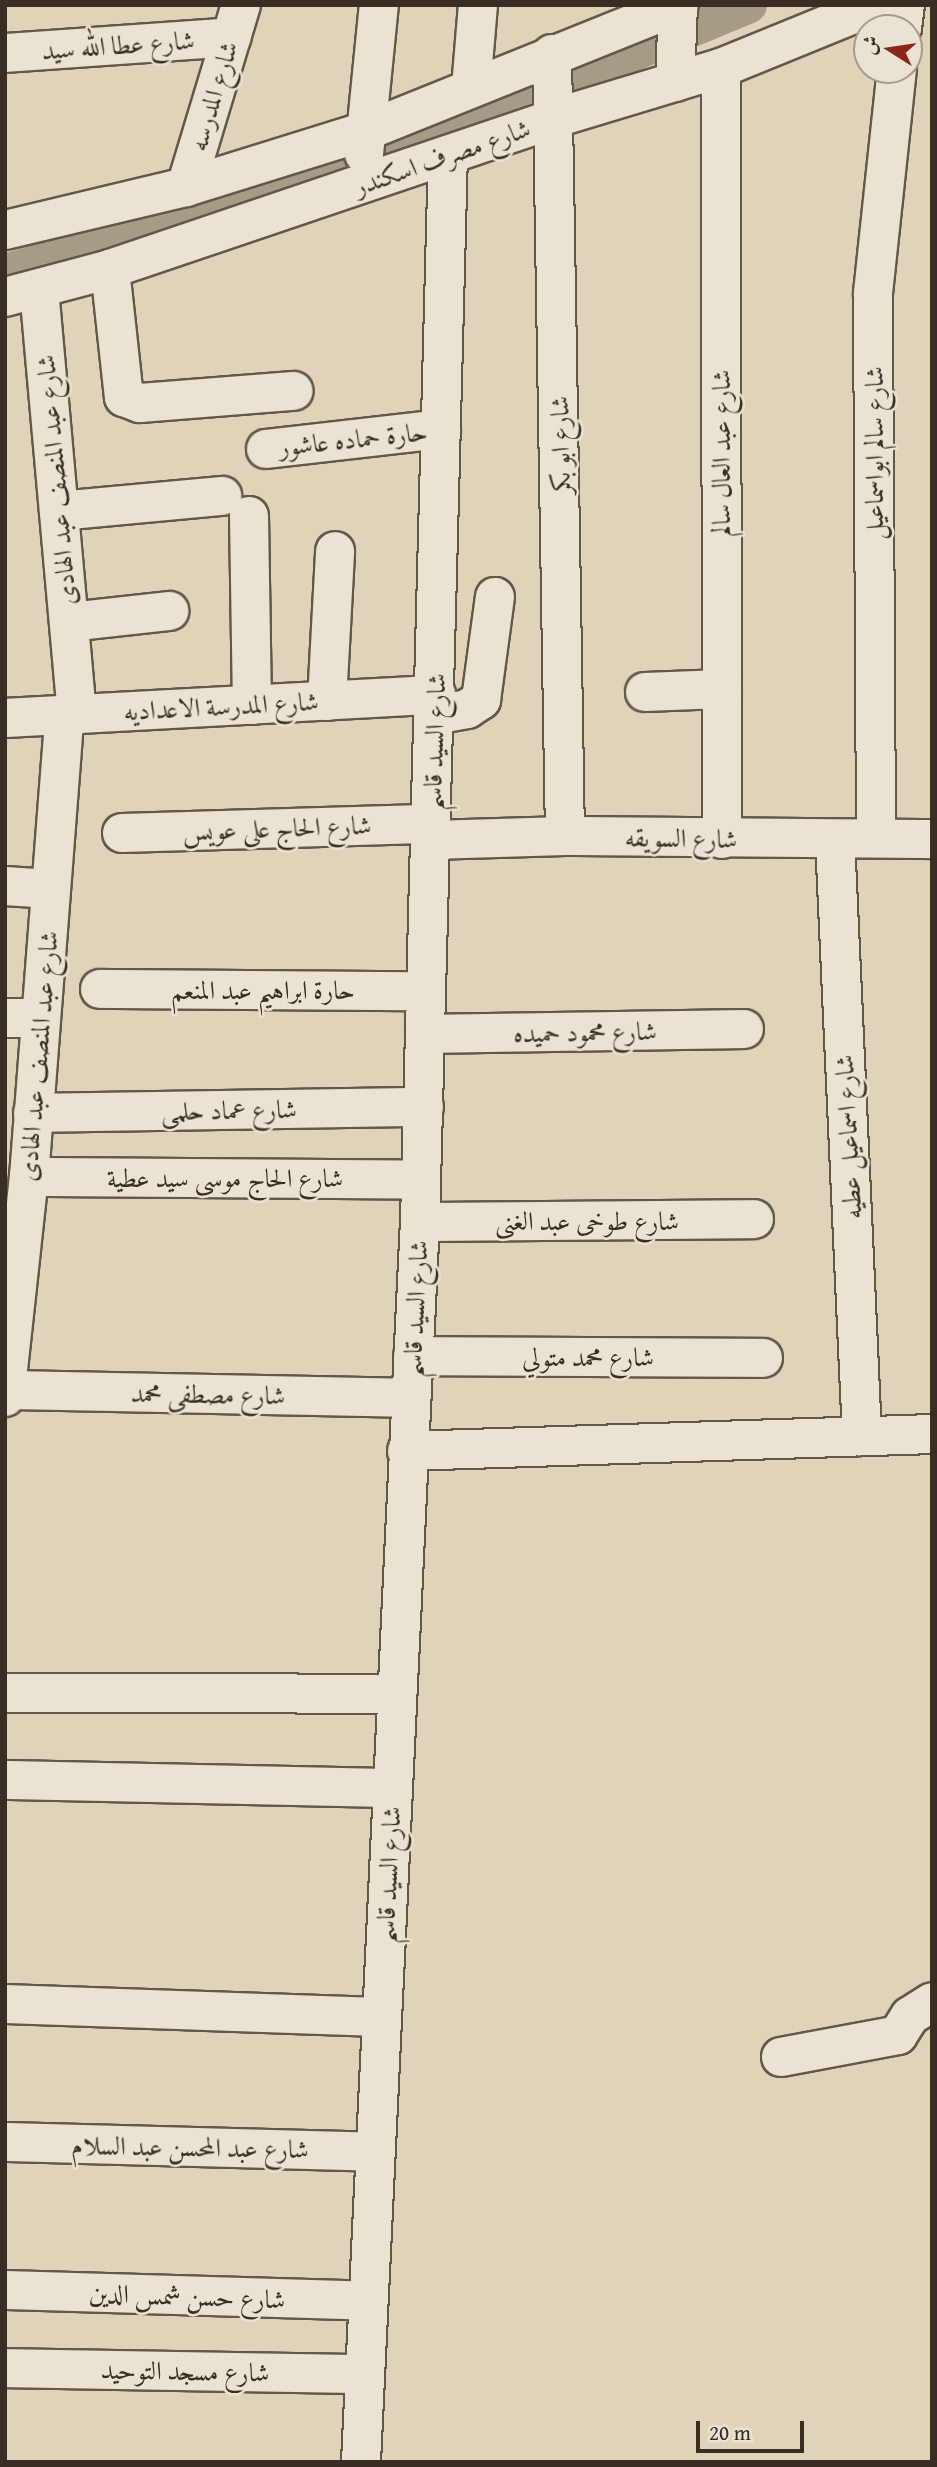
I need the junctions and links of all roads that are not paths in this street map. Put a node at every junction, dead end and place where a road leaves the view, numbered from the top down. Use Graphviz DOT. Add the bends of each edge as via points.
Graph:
graph roads {
  1 [pos="379,5"];
  2 [pos="478,5"];
  3 [pos="678,5"];
  4 [pos="875,5"];
  5 [pos="236,21"];
  6 [pos="5,53"];
  7 [pos="552,54"];
  8 [pos="721,68"];
  9 [pos="675,82"];
  10 [pos="895,84"];
  11 [pos="471,88"];
  12 [pos="555,118"];
  13 [pos="366,131"];
  14 [pos="448,155"];
  15 [pos="362,184"];
  16 [pos="186,187"];
  17 [pos="5,230"];
  18 [pos="110,269"];
  19 [pos="22,293"];
  20 [pos="294,391"];
  21 [pos="441,429"];
  22 [pos="266,449"];
  23 [pos="59,511"];
  24 [pos="335,551"];
  25 [pos="495,597"];
  26 [pos="169,611"];
  27 [pos="69,622"];
  28 [pos="722,689"];
  29 [pos="645,692"];
  30 [pos="327,701"];
  31 [pos="252,705"];
  32 [pos="435,705"];
  33 [pos="71,714"];
  34 [pos="5,718"];
  35 [pos="431,832"];
  36 [pos="122,833"];
  37 [pos="565,836"];
  38 [pos="876,837"];
  39 [pos="722,839"];
  40 [pos="835,839"];
  41 [pos="932,839"];
  42 [pos="5,886"];
  43 [pos="51,889"];
  44 [pos="100,989"];
  45 [pos="426,991"];
  46 [pos="23,1018"];
  47 [pos="744,1029"];
  48 [pos="425,1034"];
  49 [pos="424,1107"];
  50 [pos="25,1143"];
  51 [pos="421,1180"];
  52 [pos="754,1219"];
  53 [pos="420,1222"];
  54 [pos="12,1270"];
  55 [pos="413,1356"];
  56 [pos="763,1358"];
  57 [pos="6,1390"];
  58 [pos="5,1397"];
  59 [pos="410,1398"];
  60 [pos="932,1434"];
  61 [pos="862,1436"];
  62 [pos="407,1451"];
  63 [pos="5,1693"];
  64 [pos="396,1694"];
  65 [pos="5,1780"];
  66 [pos="392,1788"];
  67 [pos="932,2002"];
  68 [pos="5,2004"];
  69 [pos="381,2017"];
  70 [pos="781,2057"];
  71 [pos="5,2142"];
  72 [pos="375,2151"];
  73 [pos="5,2290"];
  74 [pos="368,2301"];
  75 [pos="5,2368"];
  76 [pos="365,2374"];
  77 [pos="361,2462"];
  1 -- 13 [label="street"];
  2 -- 11 [label="street"];
  3 -- 7 [label="street, شارع مصرف اسكندر"];
  3 -- 9 [label="street"];
  4 -- 8 [label="street, شارع مصرف اسكندر"];
  5 -- 6 [label="street, شارع عطا الله سيد"];
  5 -- 16 [label="street, شارع المدرسه"];
  7 -- 11 [label="street, شارع مصرف اسكندر"];
  7 -- 12 [label="street, شارع ابو بكر"];
  8 -- 9 [label="street, شارع مصرف اسكندر"];
  8 -- 28 [label="street, شارع عبد العال سالم"];
  9 -- 12 [label="street, شارع مصرف اسكندر"];
  10 -- 38 [label="street, شارع سالم ابواسماعيل" via="873,293"];
  11 -- 13 [label="street, شارع مصرف اسكندر"];
  12 -- 14 [label="street, شارع مصرف اسكندر"];
  12 -- 37 [label="street, شارع ابو بكر"];
  13 -- 15 [label="street"];
  13 -- 16 [label="street, شارع مصرف اسكندر"];
  14 -- 15 [label="street, شارع مصرف اسكندر"];
  14 -- 21 [label="street, شارع السيد قاسم"];
  15 -- 18 [label="street, شارع مصرف اسكندر"];
  16 -- 17 [label="street, شارع مصرف اسكندر"];
  18 -- 19 [label="street, شارع مصرف اسكندر"];
  18 -- 20 [label="street" via="121,391 130,401"];
  19 -- 23 [label="street, شارع عبد المنصف عبد الهادى"];
  21 -- 22 [label="street, حارة حماده عاشور"];
  21 -- 32 [label="street, شارع السيد قاسم"];
  23 -- 27 [label="street, شارع عبد المنصف عبد الهادى"];
  23 -- 31 [label="street" via="236,506"];
  24 -- 30 [label="street"];
  25 -- 32 [label="street, شارع المدرسة الاعداديه" via="481,700 467,709"];
  26 -- 27 [label="street"];
  27 -- 33 [label="street, شارع عبد المنصف عبد الهادى"];
  28 -- 29 [label="street"];
  28 -- 39 [label="street, شارع عبد العال سالم"];
  30 -- 31 [label="street, شارع المدرسة الاعداديه"];
  30 -- 32 [label="street, شارع المدرسة الاعداديه"];
  31 -- 33 [label="street, شارع المدرسة الاعداديه"];
  32 -- 35 [label="street, شارع السيد قاسم"];
  33 -- 34 [label="street, شارع المدرسة الاعداديه"];
  33 -- 43 [label="street, شارع عبد المنصف عبد الهادى"];
  35 -- 36 [label="street, شارع الحاج على عويس"];
  35 -- 37 [label="street, شارع السويقه"];
  35 -- 45 [label="street, شارع السيد قاسم"];
  37 -- 39 [label="street, شارع السويقه"];
  38 -- 40 [label="street, شارع السويقه"];
  38 -- 41 [label="street, شارع السويقه"];
  39 -- 40 [label="street, شارع السويقه"];
  40 -- 61 [label="street, شارع اسماعيل عطيه"];
  42 -- 43 [label="street"];
  43 -- 46 [label="street, شارع عبد المنصف عبد الهادى"];
  44 -- 45 [label="street, حارة ابراهيم عبد المنعم"];
  45 -- 48 [label="street, شارع السيد قاسم"];
  46 -- 50 [label="street, شارع عبد المنصف عبد الهادى"];
  47 -- 48 [label="street, شارع محمود حميده"];
  48 -- 49 [label="street, شارع السيد قاسم"];
  49 -- 50 [label="street, شارع عماد حلمى"];
  49 -- 51 [label="street, شارع السيد قاسم"];
  50 -- 51 [label="street, شارع الحاج موسى سيد عطية"];
  50 -- 54 [label="street, شارع عبد المنصف عبد الهادى"];
  51 -- 53 [label="street, شارع السيد قاسم"];
  52 -- 53 [label="street, شارع طوخى عبد الغنى"];
  53 -- 55 [label="street, شارع السيد قاسم"];
  54 -- 57 [label="street, شارع عبد المنصف عبد الهادى"];
  55 -- 56 [label="street, شارع محمد متولي"];
  55 -- 59 [label="street, شارع السيد قاسم"];
  57 -- 58 [label="street, شارع عبد المنصف عبد الهادى"];
  57 -- 59 [label="street, شارع مصطفى محمد"];
  59 -- 62 [label="street, شارع السيد قاسم"];
  60 -- 61 [label="street"];
  61 -- 62 [label="street"];
  62 -- 64 [label="street, شارع السيد قاسم"];
  63 -- 64 [label="street"];
  64 -- 66 [label="street, شارع السيد قاسم"];
  65 -- 66 [label="street"];
  66 -- 69 [label="street, شارع السيد قاسم"];
  67 -- 70 [label="street" via="910,2016 898,2035"];
  68 -- 69 [label="street"];
  69 -- 72 [label="street, شارع السيد قاسم"];
  71 -- 72 [label="street, شارع عبد المحسن عبد السلام"];
  72 -- 74 [label="street, شارع السيد قاسم"];
  73 -- 74 [label="street, شارع حسن شمس الدين"];
  74 -- 76 [label="street, شارع السيد قاسم"];
  75 -- 76 [label="street, شارع مسجد التوحيد"];
  76 -- 77 [label="street, شارع السيد قاسم"];
}
